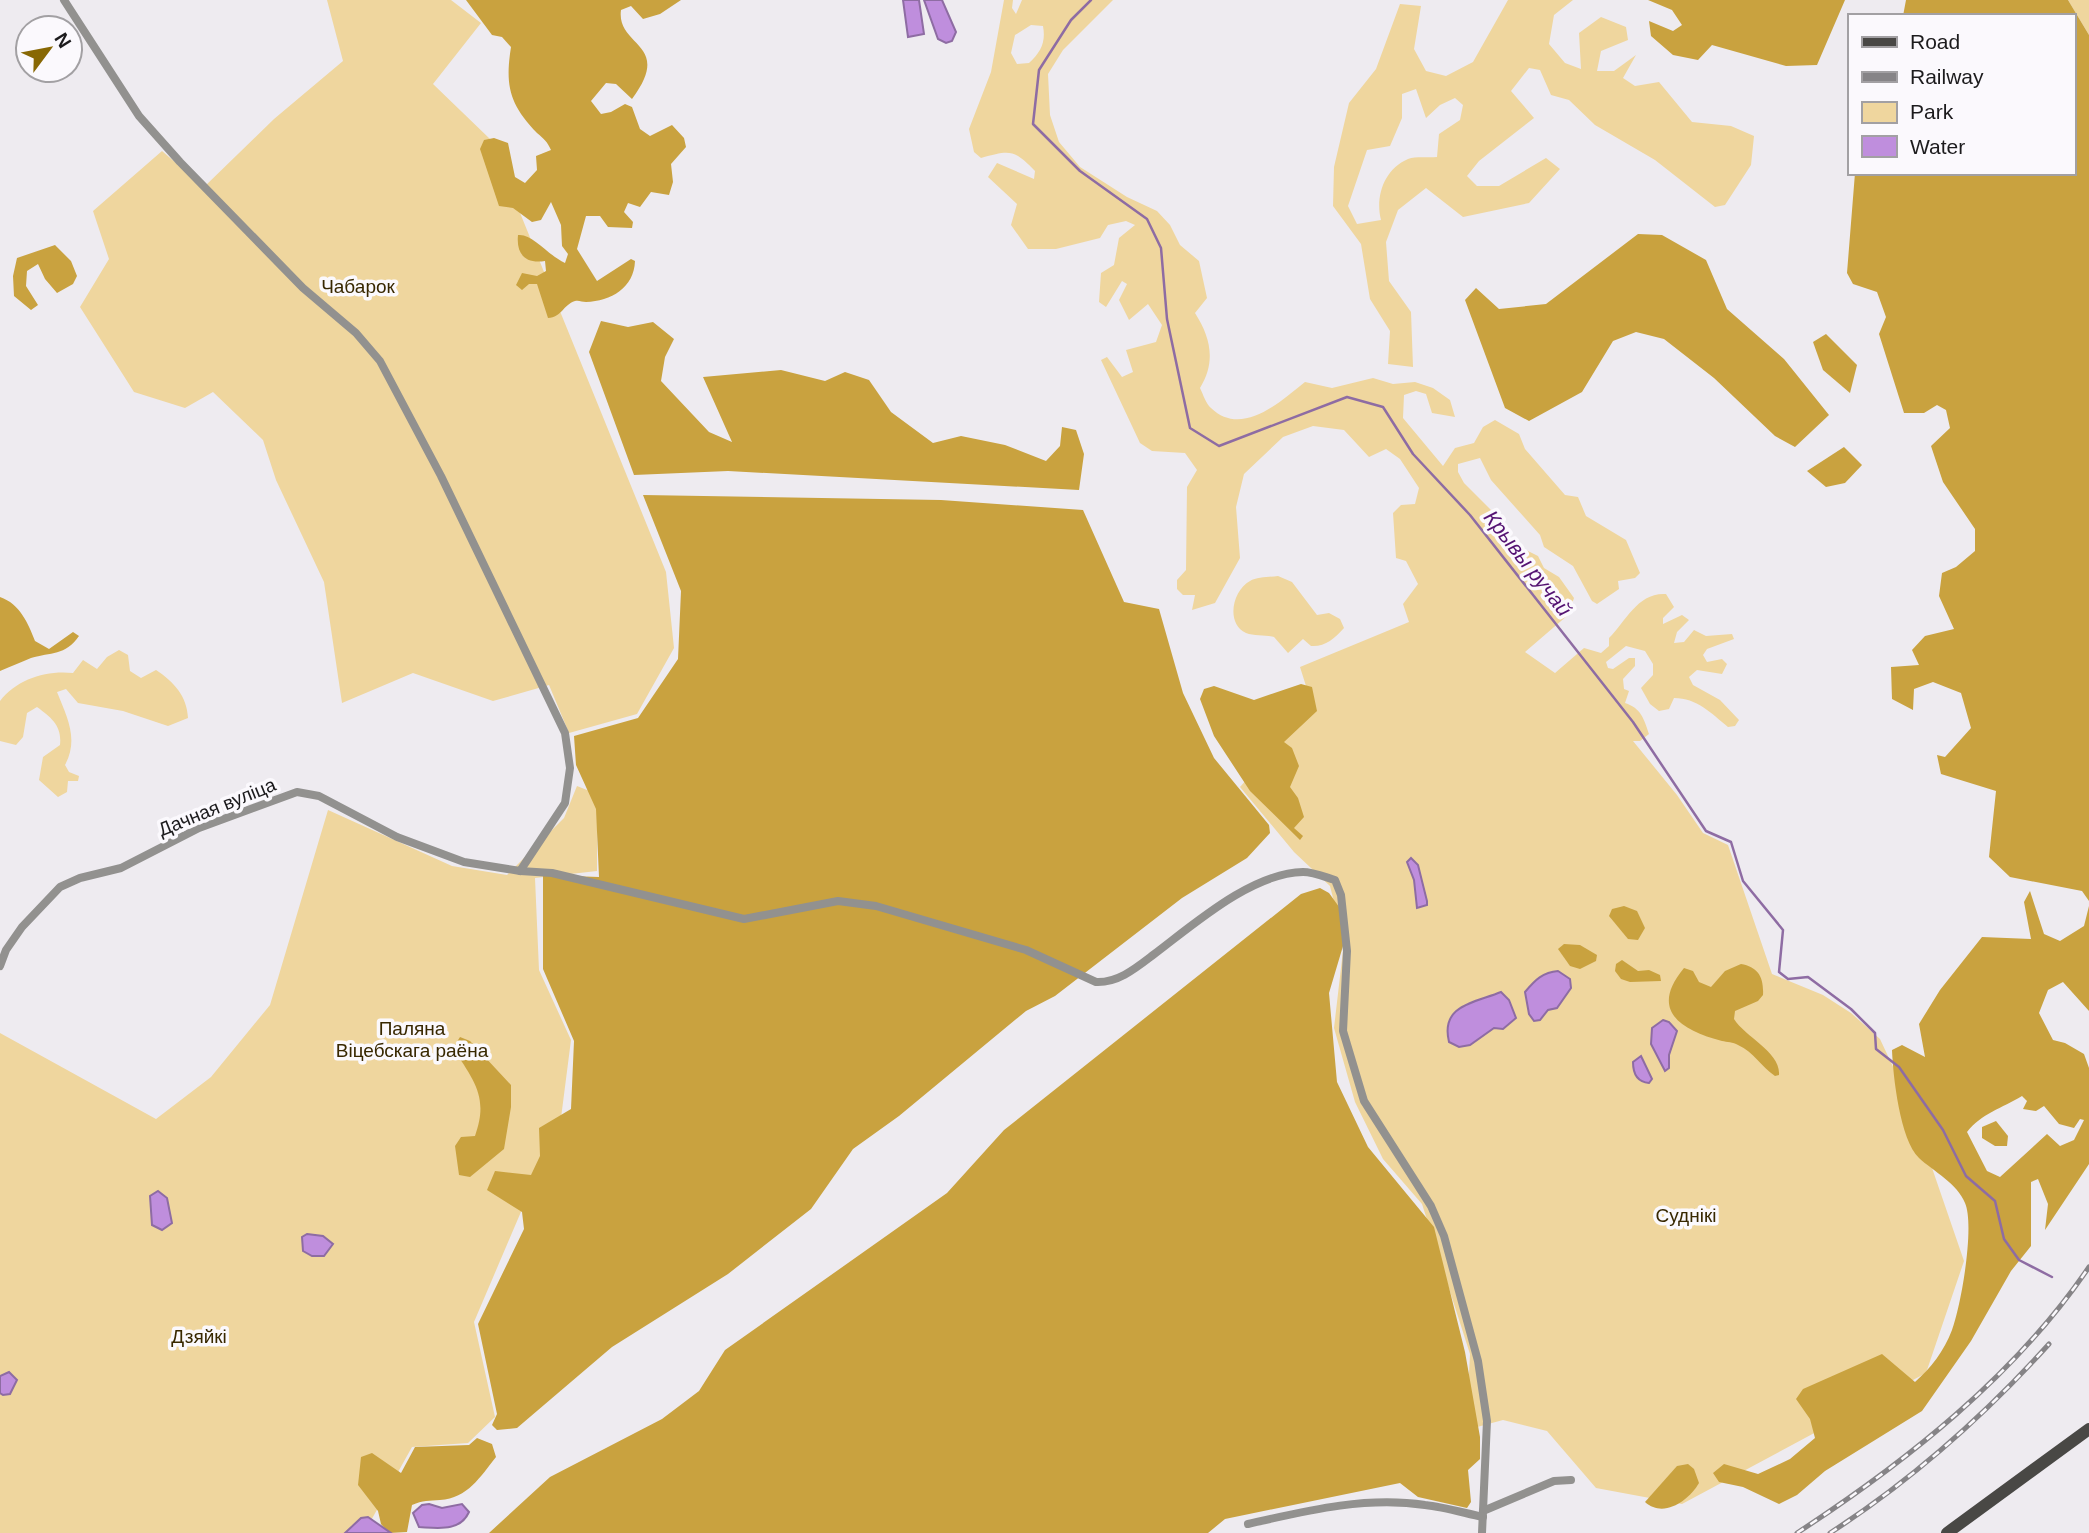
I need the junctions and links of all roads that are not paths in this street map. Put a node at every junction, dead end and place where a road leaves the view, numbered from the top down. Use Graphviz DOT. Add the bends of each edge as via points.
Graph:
graph roads {
  1 [pos="64,0"];
  2 [pos="520,871"];
  3 [pos="0,966"];
  4 [pos="2089,1429"];
  5 [pos="1571,1479"];
  6 [pos="1483,1514"];
  7 [pos="1248,1524"];
  8 [pos="1482,1533"];
  9 [pos="1947,1533"];
  1 -- 2 [label="street" via="132,106 172,153 380,361 429,453 565,733 570,768 565,803"];
  2 -- 3 [label="street, Дачная вуліца" via="464,862 397,837 319,796 297,792 199,828 121,868 80,877 60,887 22,927"];
  2 -- 6 [label="street, Дачная вуліца" via="552,873 744,919 838,901 876,906 1026,950 1071,973 1108,983 1132,971 1201,918 1279,875 1306,872 1335,880 1347,951 1343,1031 1364,1101 1431,1206 1444,1236 1478,1362 1487,1421"];
  4 -- 9 [label="main road"];
  5 -- 6 [label="street"];
  6 -- 7 [label="street" via="1423,1504 1368,1504 1319,1507"];
  6 -- 8 [label="street"];
}
